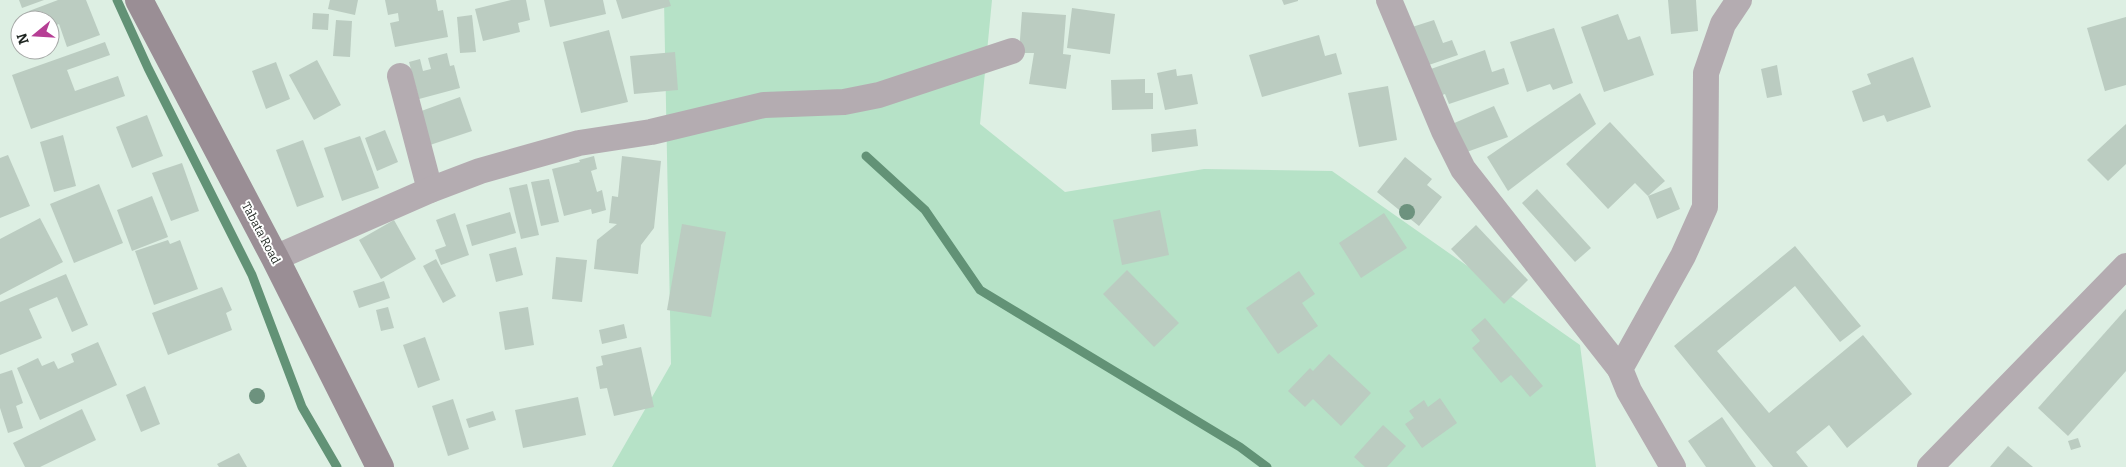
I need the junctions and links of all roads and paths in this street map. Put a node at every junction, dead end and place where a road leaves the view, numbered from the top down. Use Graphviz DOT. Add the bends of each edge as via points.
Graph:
graph roads {
  1 [pos="139,0"];
  2 [pos="1389,0"];
  3 [pos="1739,0"];
  4 [pos="1012,51"];
  5 [pos="400,76"];
  6 [pos="430,190"];
  7 [pos="274,258"];
  8 [pos="2126,266"];
  9 [pos="1620,369"];
  10 [pos="380,467"];
  11 [pos="1673,467"];
  12 [pos="1930,467"];
  1 -- 7 [label="main road, Tabata Road"];
  2 -- 9 [label="street" via="1463,169"];
  3 -- 9 [label="street" via="1723,24 1706,73 1705,207 1683,256"];
  4 -- 6 [label="street" via="879,95 844,102 764,105 651,132 579,143 480,171"];
  5 -- 6 [label="street"];
  6 -- 7 [label="street"];
  7 -- 10 [label="main road, Tabata Road"];
  8 -- 12 [label="street"];
  9 -- 11 [label="street" via="1629,392"];
}
